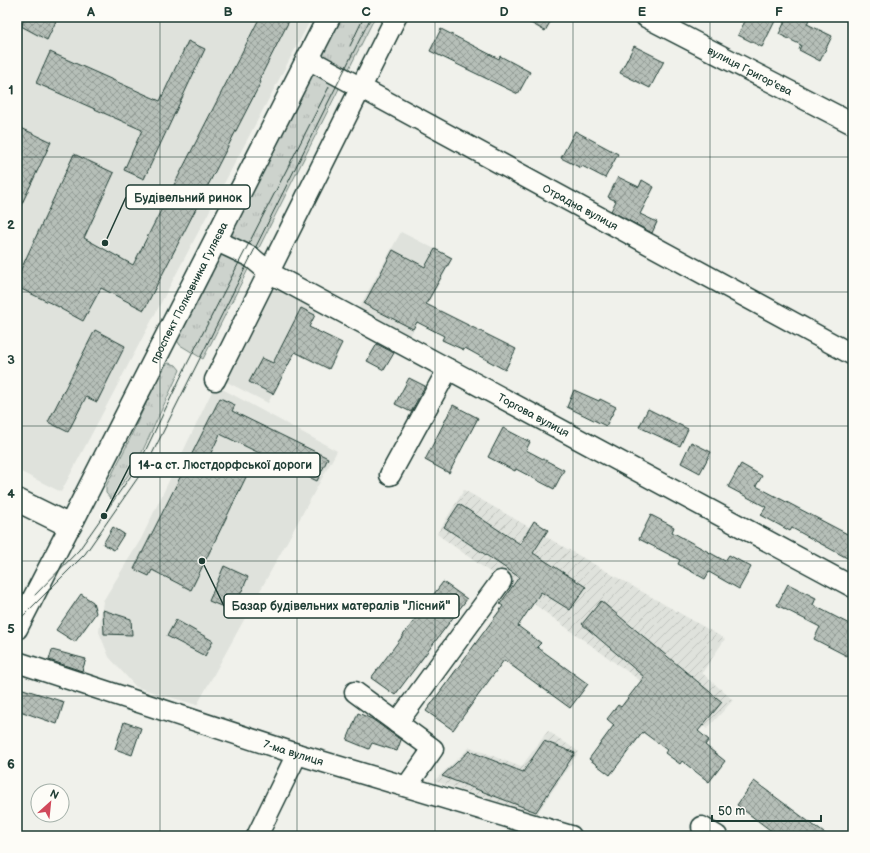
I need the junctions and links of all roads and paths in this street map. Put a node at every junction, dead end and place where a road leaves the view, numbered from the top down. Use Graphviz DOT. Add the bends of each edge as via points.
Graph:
graph roads {
  1 [pos="329,17"];
  2 [pos="396,17"];
  3 [pos="646,17"];
  4 [pos="308,59"];
  5 [pos="360,89"];
  6 [pos="853,124"];
  7 [pos="215,240"];
  8 [pos="270,273"];
  9 [pos="853,356"];
  10 [pos="448,369"];
  11 [pos="215,380"];
  12 [pos="390,475"];
  13 [pos="17,500"];
  14 [pos="70,526"];
  15 [pos="501,581"];
  16 [pos="853,587"];
  17 [pos="17,628"];
  18 [pos="17,662"];
  19 [pos="355,692"];
  20 [pos="397,723"];
  21 [pos="297,754"];
  22 [pos="407,786"];
  23 [pos="526,829"];
  24 [pos="257,836"];
  25 [pos="571,836"];
  1 -- 4 [label="main road, проспект Полковника Гуляєва"];
  2 -- 5 [label="street"];
  3 -- 6 [label="street, вулиця Григор'єва"];
  4 -- 5 [label="street, Отрадна вулиця"];
  4 -- 7 [label="main road, проспект Полковника Гуляєва"];
  5 -- 8 [label="street"];
  5 -- 9 [label="street, Отрадна вулиця"];
  7 -- 8 [label="street, Торгова вулиця" via="251,257"];
  7 -- 14 [label="main road, проспект Полковника Гуляєва"];
  8 -- 10 [label="street, Торгова вулиця"];
  8 -- 11 [label="street"];
  10 -- 12 [label="street"];
  10 -- 16 [label="street, Торгова вулиця"];
  13 -- 14 [label="main road"];
  14 -- 17 [label="street"];
  15 -- 20 [label="street"];
  18 -- 21 [label="street, 7-ма вулиця"];
  19 -- 20 [label="street"];
  20 -- 22 [label="street" via="433,748"];
  21 -- 22 [label="street, 7-ма вулиця"];
  21 -- 24 [label="street"];
  22 -- 23 [label="street, 7-ма вулиця"];
  23 -- 25 [label="street, 7-ма вулиця"];
}
